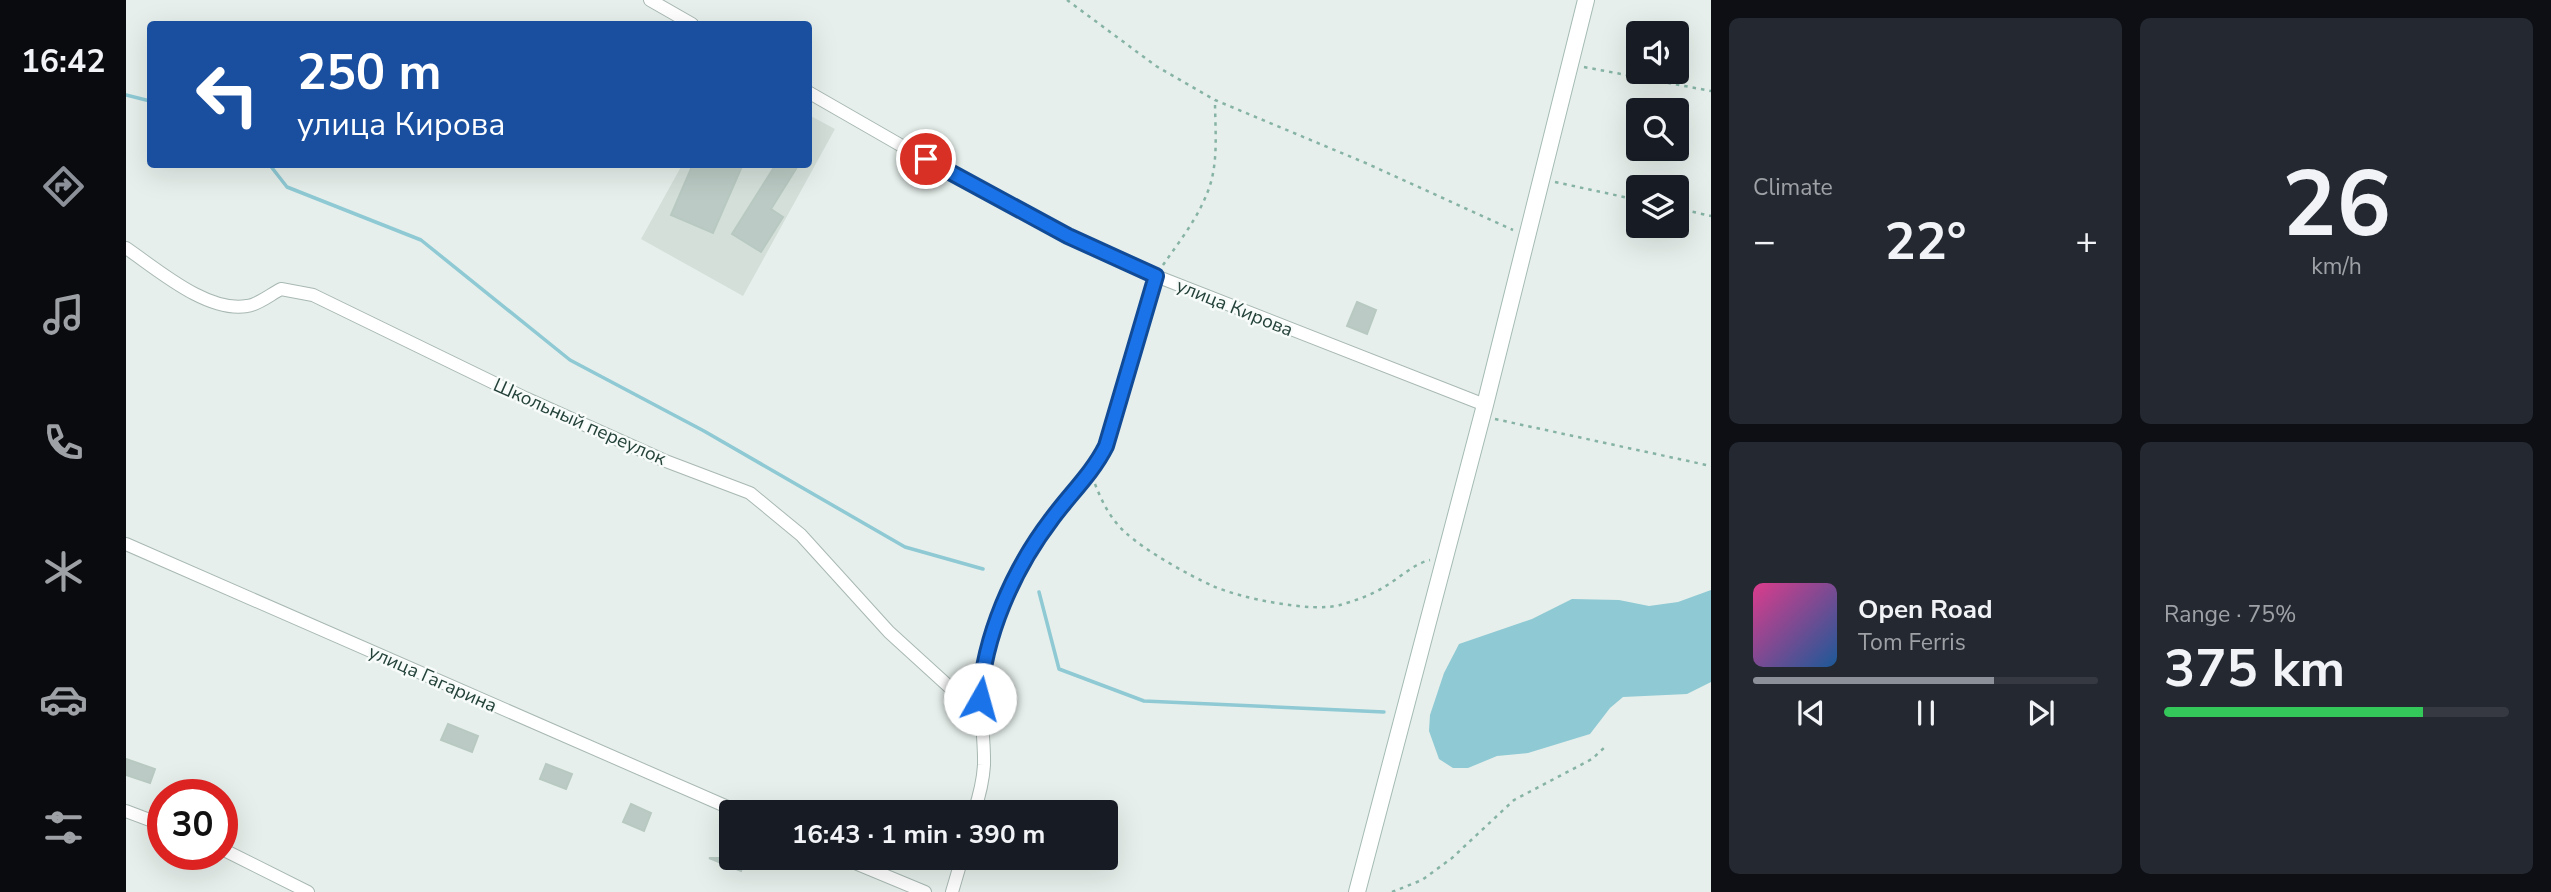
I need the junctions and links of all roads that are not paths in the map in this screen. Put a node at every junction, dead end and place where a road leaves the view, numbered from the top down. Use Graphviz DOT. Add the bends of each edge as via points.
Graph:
graph roads {
  1 [pos="650,0"];
  2 [pos="1586,0"];
  3 [pos="687,21"];
  4 [pos="812,94"];
  5 [pos="126,248"];
  6 [pos="1156,276"];
  7 [pos="1483,411"];
  8 [pos="126,544"];
  9 [pos="979,714"];
  10 [pos="977,800"];
  11 [pos="719,803"];
  12 [pos="126,811"];
  13 [pos="147,819"];
  14 [pos="238,857"];
  15 [pos="872,870"];
  16 [pos="958,870"];
  17 [pos="308,892"];
  18 [pos="925,892"];
  19 [pos="952,892"];
  20 [pos="1357,892"];
  1 -- 3 [label="street"];
  2 -- 7 [label="main road"];
  4 -- 6 [label="street, улица Кирова" via="1068,236"];
  5 -- 9 [label="street, Школьный переулок" via="192,293 233,307 249,306 281,289 313,295 537,404 750,493 801,535 889,632"];
  6 -- 7 [label="street, улица Кирова"];
  6 -- 9 [label="street" via="1106,446 1050,521 1008,593 985,660"];
  7 -- 20 [label="main road"];
  8 -- 11 [label="street, улица Гагарина"];
  9 -- 10 [label="street" via="984,767"];
  12 -- 13 [label="street"];
  14 -- 17 [label="street"];
  15 -- 18 [label="street"];
  16 -- 19 [label="street"];
}
